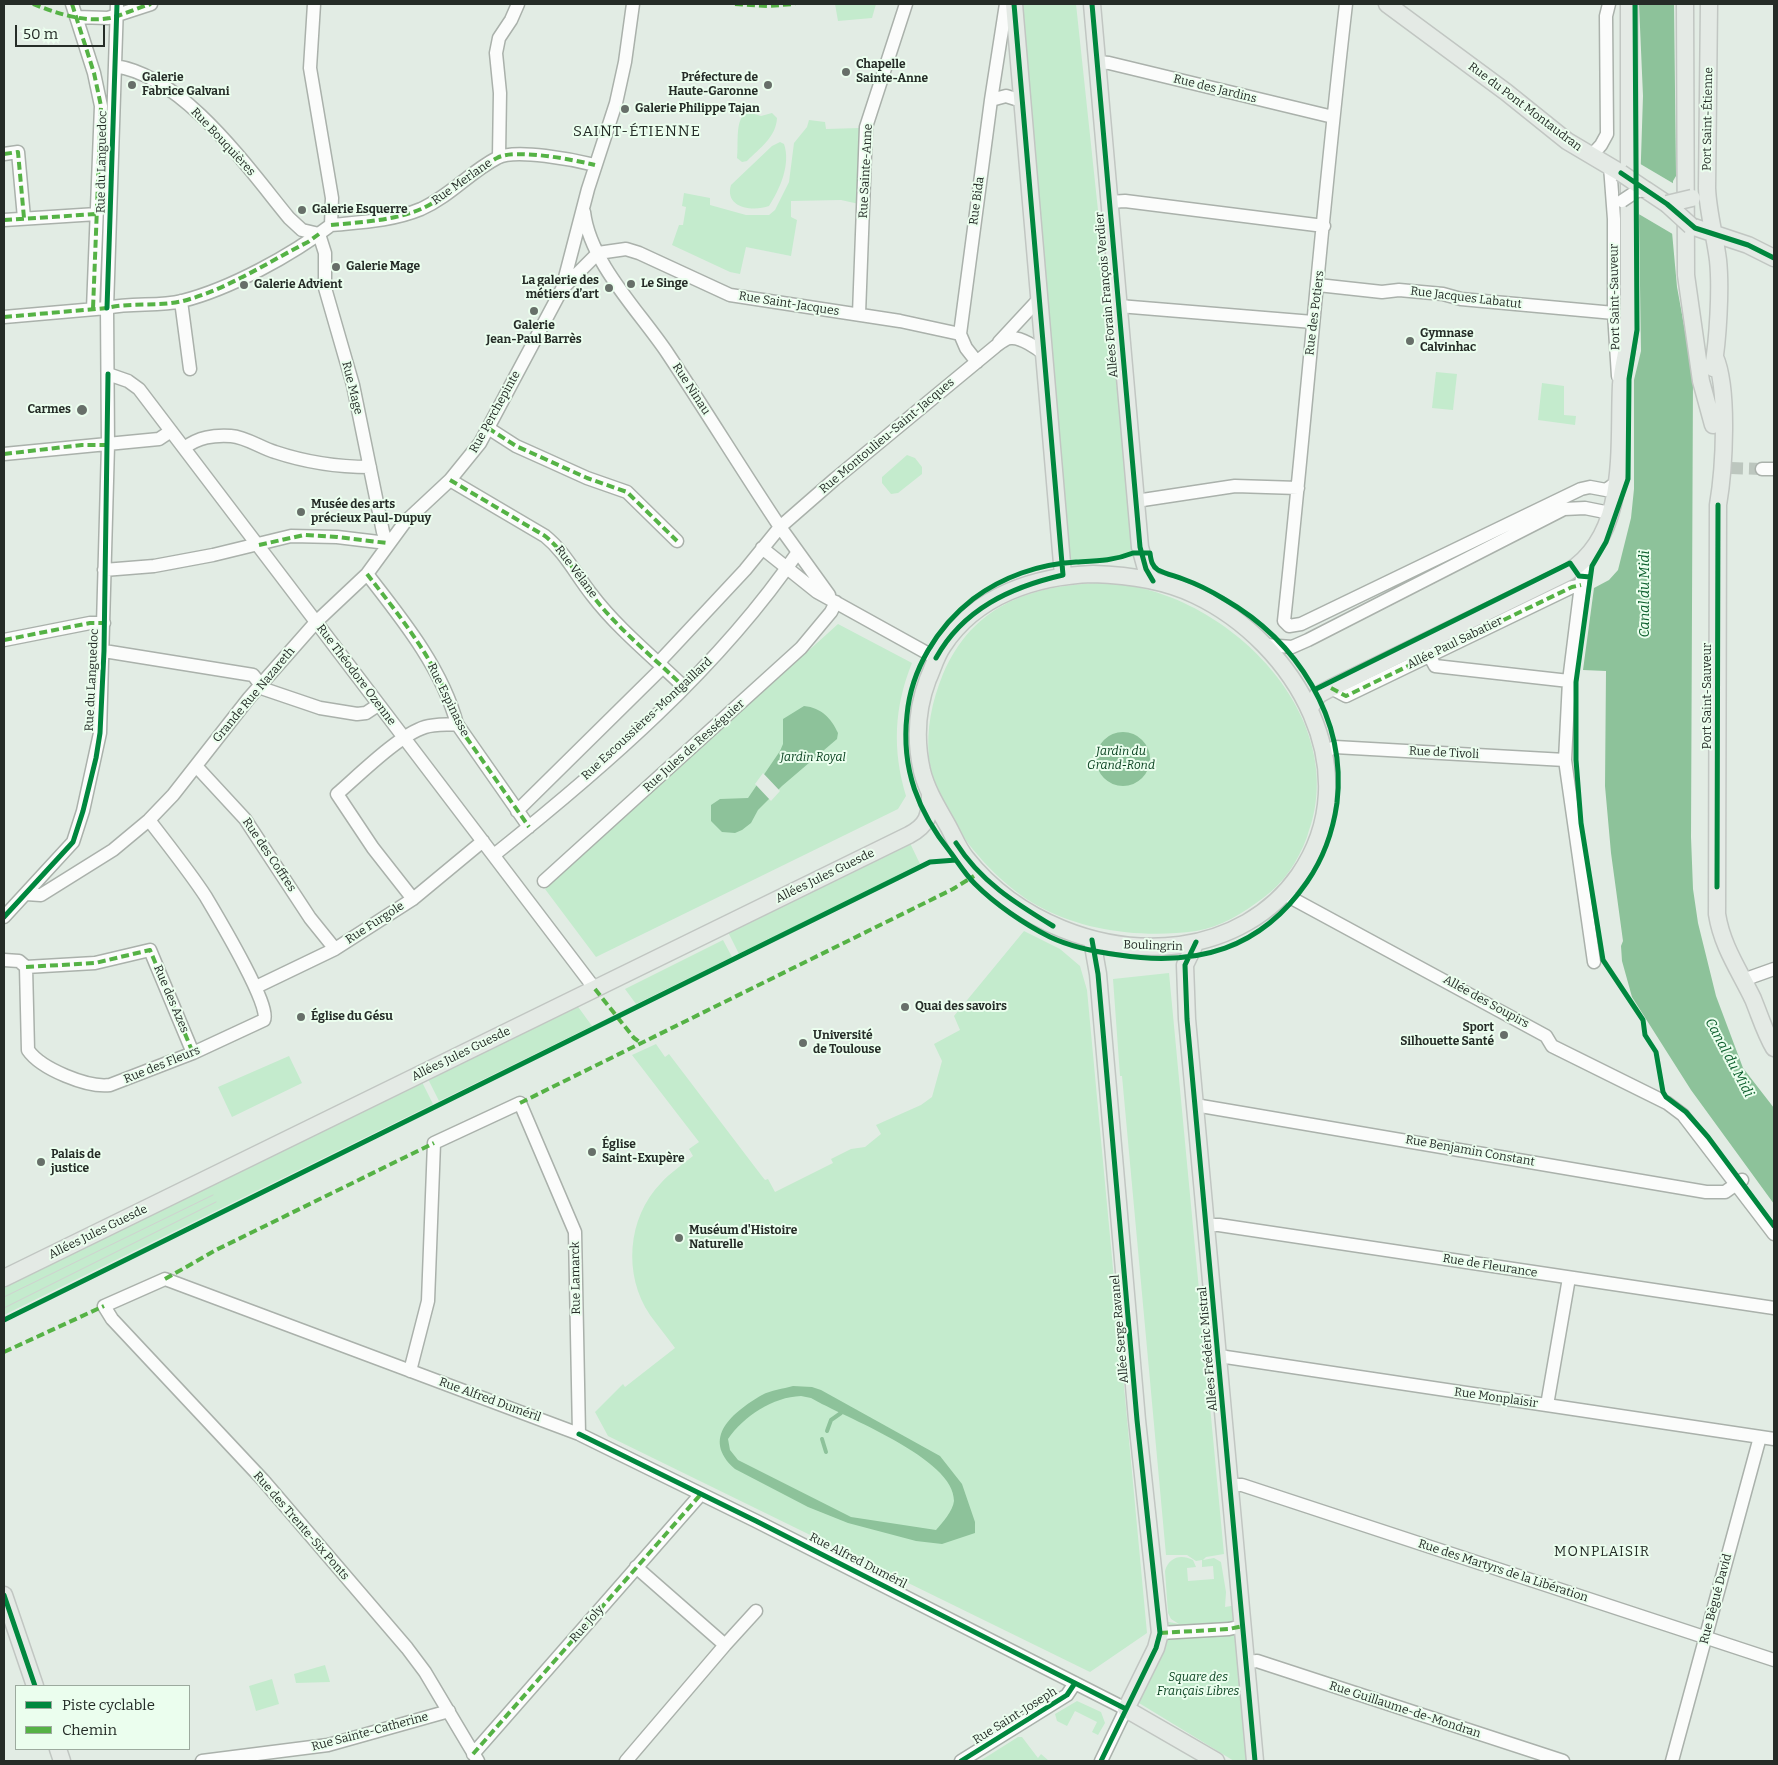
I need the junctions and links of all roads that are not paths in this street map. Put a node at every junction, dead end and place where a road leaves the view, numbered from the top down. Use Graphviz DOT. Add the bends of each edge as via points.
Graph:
graph roads {
  1 [pos="72,4"];
  2 [pos="151,4"];
  3 [pos="314,4"];
  4 [pos="518,4"];
  5 [pos="633,4"];
  6 [pos="906,4"];
  7 [pos="1006,4"];
  8 [pos="1014,4"];
  9 [pos="1092,4"];
  10 [pos="1346,4"];
  11 [pos="1387,4"];
  12 [pos="1609,4"];
  13 [pos="1629,4"];
  14 [pos="1685,4"];
  15 [pos="1709,4"];
  16 [pos="117,10"];
  17 [pos="76,17"];
  18 [pos="1096,62"];
  19 [pos="115,66"];
  20 [pos="991,100"];
  21 [pos="1022,101"];
  22 [pos="1333,117"];
  23 [pos="4,154"];
  24 [pos="499,156"];
  25 [pos="1591,156"];
  26 [pos="595,165"];
  27 [pos="1615,169"];
  28 [pos="1707,188"];
  29 [pos="1646,190"];
  30 [pos="1109,202"];
  31 [pos="1667,204"];
  32 [pos="583,209"];
  33 [pos="97,214"];
  34 [pos="24,218"];
  35 [pos="1614,219"];
  36 [pos="4,220"];
  37 [pos="330,225"];
  38 [pos="1324,226"];
  39 [pos="319,234"];
  40 [pos="1714,234"];
  41 [pos="598,253"];
  42 [pos="1774,258"];
  43 [pos="1318,285"];
  44 [pos="562,289"];
  45 [pos="1038,300"];
  46 [pos="181,301"];
  47 [pos="1119,306"];
  48 [pos="107,308"];
  49 [pos="93,310"];
  50 [pos="859,314"];
  51 [pos="1614,314"];
  52 [pos="4,317"];
  53 [pos="1313,322"];
  54 [pos="960,334"];
  55 [pos="996,346"];
  56 [pos="1044,354"];
  57 [pos="1715,357"];
  58 [pos="977,362"];
  59 [pos="190,369"];
  60 [pos="108,374"];
  61 [pos="1621,383"];
  62 [pos="1713,426"];
  63 [pos="488,428"];
  64 [pos="171,432"];
  65 [pos="108,445"];
  66 [pos="184,448"];
  67 [pos="4,454"];
  68 [pos="370,467"];
  69 [pos="1723,468"];
  70 [pos="450,480"];
  71 [pos="1616,483"];
  72 [pos="1298,488"];
  73 [pos="1136,501"];
  74 [pos="1610,513"];
  75 [pos="381,518"];
  76 [pos="405,522"];
  77 [pos="780,527"];
  78 [pos="677,541"];
  79 [pos="387,544"];
  80 [pos="259,545"];
  81 [pos="762,548"];
  82 [pos="798,552"];
  83 [pos="1584,561"];
  84 [pos="104,570"];
  85 [pos="786,570"];
  86 [pos="367,574"];
  87 [pos="1063,575"];
  88 [pos="1153,581"];
  89 [pos="1581,585"];
  90 [pos="1366,593"];
  91 [pos="836,602"];
  92 [pos="1374,606"];
  93 [pos="316,622"];
  94 [pos="104,623"];
  95 [pos="4,640"];
  96 [pos="1266,646"];
  97 [pos="104,651"];
  98 [pos="1429,655"];
  99 [pos="936,658"];
  100 [pos="661,664"];
  101 [pos="1569,681"];
  102 [pos="260,685"];
  103 [pos="684,687"];
  104 [pos="1330,688"];
  105 [pos="378,705"];
  106 [pos="1310,708"];
  107 [pos="457,724"];
  108 [pos="405,739"];
  109 [pos="1324,752"];
  110 [pos="1565,760"];
  111 [pos="196,766"];
  112 [pos="930,795"];
  113 [pos="517,811"];
  114 [pos="149,820"];
  115 [pos="529,827"];
  116 [pos="919,830"];
  117 [pos="482,841"];
  118 [pos="956,843"];
  119 [pos="494,855"];
  120 [pos="544,881"];
  121 [pos="26,894"];
  122 [pos="1284,894"];
  123 [pos="413,898"];
  124 [pos="4,917"];
  125 [pos="1092,940"];
  126 [pos="1196,942"];
  127 [pos="335,950"];
  128 [pos="4,960"];
  129 [pos="1594,962"];
  130 [pos="26,967"];
  131 [pos="1774,968"];
  132 [pos="1743,980"];
  133 [pos="256,987"];
  134 [pos="595,989"];
  135 [pos="1754,1002"];
  136 [pos="1774,1030"];
  137 [pos="1774,1048"];
  138 [pos="193,1053"];
  139 [pos="1196,1105"];
  140 [pos="1740,1181"];
  141 [pos="1206,1225"];
  142 [pos="1774,1234"];
  143 [pos="4,1278"];
  144 [pos="1569,1278"];
  145 [pos="104,1306"];
  146 [pos="1774,1308"];
  147 [pos="1218,1356"];
  148 [pos="410,1371"];
  149 [pos="1547,1405"];
  150 [pos="579,1434"];
  151 [pos="1760,1437"];
  152 [pos="1774,1440"];
  153 [pos="1230,1485"];
  154 [pos="701,1494"];
  155 [pos="636,1567"];
  156 [pos="4,1595"];
  157 [pos="756,1611"];
  158 [pos="1244,1626"];
  159 [pos="1160,1633"];
  160 [pos="1705,1638"];
  161 [pos="725,1646"];
  162 [pos="1774,1660"];
  163 [pos="1247,1662"];
  164 [pos="1075,1683"];
  165 [pos="35,1685"];
  166 [pos="1126,1709"];
  167 [pos="449,1711"];
  168 [pos="476,1758"];
  169 [pos="1254,1760"];
  170 [pos="202,1761"];
  171 [pos="626,1761"];
  172 [pos="961,1761"];
  173 [pos="1101,1761"];
  174 [pos="1216,1761"];
  175 [pos="1563,1761"];
  176 [pos="1672,1761"];
  1 -- 17 [label="street, Rue du Languedoc"];
  2 -- 16 [label="street"];
  3 -- 37 [label="street" via="310,68 332,198"];
  4 -- 24 [label="street" via="499,38 496,53 500,93"];
  5 -- 26 [label="street" via="626,62"];
  6 -- 50 [label="street, Rue Sainte-Anne" via="866,128"];
  7 -- 20 [label="street"];
  8 -- 21 [label="main road"];
  9 -- 18 [label="main road, Allées Forain François Verdier"];
  10 -- 22 [label="street, Rue des Potiers"];
  11 -- 25 [label="main road, Rue du Pont Montaudran"];
  12 -- 25 [label="street" via="1606,16 1607,134"];
  13 -- 61 [label="main road" via="1629,332"];
  14 -- 62 [label="main road" via="1686,275 1702,381"];
  15 -- 28 [label="main road, Port Saint-Étienne"];
  16 -- 17 [label="street" via="108,18"];
  16 -- 19 [label="street, Rue du Languedoc"];
  17 -- 33 [label="street, Rue du Languedoc" via="101,106"];
  18 -- 22 [label="street, Rue des Jardins"];
  18 -- 30 [label="main road, Allées Forain François Verdier"];
  19 -- 39 [label="street, Rue Bouquières" via="136,70 182,100 206,120 289,218 302,230"];
  19 -- 48 [label="street, Rue du Languedoc"];
  20 -- 21 [label="street" via="1006,96"];
  20 -- 54 [label="street, Rue Bida"];
  21 -- 45 [label="main road"];
  22 -- 38 [label="street, Rue des Potiers"];
  23 -- 34 [label="street" via="18,152"];
  24 -- 26 [label="street, Rue Merlane" via="546,155"];
  24 -- 37 [label="street, Rue Merlane" via="456,188 420,209 383,220"];
  25 -- 27 [label="main road, Rue du Pont Montaudran"];
  26 -- 32 [label="street"];
  27 -- 29 [label="main road, Rue du Pont Montaudran, bridge"];
  27 -- 35 [label="street, Port Saint-Sauveur"];
  28 -- 31 [label="main road, bridge" via="1692,198"];
  28 -- 40 [label="main road, Port Saint-Étienne"];
  29 -- 31 [label="main road, Rue du Pont Montaudran"];
  29 -- 35 [label="street, Port Saint-Sauveur, bridge" via="1637,191 1622,201"];
  30 -- 38 [label="street" via="1125,201"];
  30 -- 47 [label="main road, Allées Forain François Verdier"];
  31 -- 40 [label="main road, Rue du Pont Montaudran, bridge" via="1692,226"];
  32 -- 41 [label="street, Rue Ninau" via="585,224"];
  32 -- 44 [label="street"];
  33 -- 34 [label="street"];
  33 -- 49 [label="street, Rue du Languedoc"];
  34 -- 36 [label="street"];
  35 -- 51 [label="street, Port Saint-Sauveur"];
  37 -- 39 [label="street"];
  38 -- 43 [label="street, Rue des Potiers"];
  39 -- 46 [label="street" via="227,286"];
  39 -- 68 [label="street, Rue Mage" via="325,251 325,288 354,385"];
  40 -- 42 [label="main road, Rue du Pont Montaudran"];
  40 -- 57 [label="main road, Port Saint-Sauveur" via="1719,278"];
  41 -- 44 [label="street"];
  41 -- 50 [label="street, Rue Saint-Jacques" via="626,249 730,295"];
  41 -- 77 [label="street, Rue Ninau"];
  43 -- 51 [label="street, Rue Jacques Labatut" via="1382,292 1408,290 1460,299"];
  43 -- 53 [label="street, Rue des Potiers"];
  44 -- 63 [label="street, Rue Perchepinte"];
  45 -- 55 [label="street, Rue Montoulieu-Saint-Jacques"];
  45 -- 56 [label="main road"];
  46 -- 48 [label="street" via="122,304"];
  46 -- 59 [label="street"];
  47 -- 53 [label="street"];
  47 -- 73 [label="main road, Allées Forain François Verdier"];
  48 -- 49 [label="street"];
  48 -- 60 [label="street, Rue du Languedoc"];
  49 -- 52 [label="street"];
  50 -- 54 [label="street, Rue Saint-Jacques"];
  51 -- 61 [label="street, Port Saint-Sauveur" via="1617,374"];
  53 -- 72 [label="street, Rue des Potiers"];
  54 -- 58 [label="street"];
  55 -- 56 [label="street, Rue Montoulieu-Saint-Jacques" via="1014,338"];
  55 -- 58 [label="street, Rue Montoulieu-Saint-Jacques"];
  56 -- 87 [label="main road"];
  57 -- 62 [label="main road, Port Saint-Sauveur"];
  57 -- 69 [label="main road, Port Saint-Sauveur" via="1720,370"];
  58 -- 77 [label="street, Rue Montoulieu-Saint-Jacques"];
  60 -- 64 [label="street, Rue Théodore Ozenne" via="128,380 139,389"];
  60 -- 65 [label="street, Rue du Languedoc"];
  61 -- 71 [label="main road, Port Saint-Sauveur" via="1620,466"];
  62 -- 69 [label="main road, Port Saint-Sauveur"];
  63 -- 70 [label="street, Rue Perchepinte"];
  63 -- 78 [label="street" via="544,459 627,492"];
  64 -- 65 [label="street" via="160,439"];
  64 -- 66 [label="street, Rue Théodore Ozenne"];
  65 -- 67 [label="street"];
  65 -- 84 [label="street, Rue du Languedoc"];
  66 -- 68 [label="street" via="205,437 234,436 275,452 313,461"];
  66 -- 80 [label="street, Rue Théodore Ozenne"];
  68 -- 75 [label="street, Rue Mage"];
  69 -- 132 [label="main road, Port Saint-Sauveur" via="1718,505 1718,914 1724,941"];
  70 -- 76 [label="street, Rue Perchepinte"];
  70 -- 100 [label="street, Rue Vélane" via="557,546 592,595"];
  71 -- 74 [label="main road, Port Saint-Sauveur"];
  71 -- 90 [label="street" via="1606,490 1581,489"];
  72 -- 73 [label="street" via="1235,486"];
  72 -- 90 [label="street, Rue des Potiers" via="1284,622 1289,626 1301,624"];
  73 -- 88 [label="main road, Allées Forain François Verdier" via="1141,553"];
  74 -- 83 [label="main road, Port Saint-Sauveur" via="1598,543"];
  74 -- 92 [label="street" via="1585,508 1564,509"];
  75 -- 76 [label="street" via="386,524"];
  75 -- 79 [label="street, Rue Mage"];
  76 -- 79 [label="street, Grande Rue Nazareth"];
  77 -- 81 [label="street, Rue Montoulieu-Saint-Jacques"];
  77 -- 82 [label="street, Rue Ninau"];
  79 -- 80 [label="street" via="304,535"];
  79 -- 86 [label="street, Grande Rue Nazareth"];
  80 -- 84 [label="street" via="154,566"];
  80 -- 93 [label="street, Rue Théodore Ozenne"];
  81 -- 85 [label="street"];
  81 -- 100 [label="street, Rue Montoulieu-Saint-Jacques"];
  82 -- 85 [label="street, Rue Escoussières-Montgaillard"];
  82 -- 91 [label="street, Rue Ninau" via="822,588"];
  83 -- 89 [label="street, Port Saint-Sauveur"];
  83 -- 104 [label="main road, Allée Paul Sabatier" via="1568,572"];
  84 -- 94 [label="street, Rue du Languedoc"];
  85 -- 91 [label="street"];
  85 -- 103 [label="street, Rue Escoussières-Montgaillard" via="735,634"];
  86 -- 93 [label="street, Grande Rue Nazareth"];
  86 -- 107 [label="street, Rue Espinasse" via="395,609 430,663"];
  87 -- 88 [label="main road, Boulingrin" via="1125,575"];
  87 -- 99 [label="main road, Boulingrin" via="1012,590 991,600 961,626"];
  88 -- 96 [label="main road, Boulingrin" via="1193,594 1226,612"];
  89 -- 98 [label="street, Allée Paul Sabatier"];
  89 -- 101 [label="street, Port Saint-Sauveur"];
  90 -- 92 [label="street"];
  91 -- 99 [label="street"];
  91 -- 120 [label="street, Rue Jules de Rességuier" via="801,648"];
  92 -- 96 [label="street" via="1292,647"];
  93 -- 102 [label="street, Grande Rue Nazareth"];
  93 -- 105 [label="street, Rue Théodore Ozenne"];
  94 -- 95 [label="street"];
  94 -- 97 [label="street, Rue du Languedoc"];
  96 -- 106 [label="main road, Boulingrin"];
  97 -- 102 [label="street" via="253,675"];
  97 -- 121 [label="street, Rue du Languedoc" via="100,733 83,811 73,842"];
  98 -- 101 [label="street" via="1435,666"];
  98 -- 104 [label="street, Allée Paul Sabatier" via="1346,696"];
  99 -- 112 [label="main road, Boulingrin" via="920,709 918,738 921,766"];
  100 -- 103 [label="street, Rue Vélane"];
  100 -- 113 [label="street, Rue Montoulieu-Saint-Jacques"];
  101 -- 110 [label="street, Port Saint-Sauveur"];
  102 -- 105 [label="street" via="306,704 334,711 366,713"];
  102 -- 111 [label="street, Grande Rue Nazareth"];
  103 -- 115 [label="street, Rue Escoussières-Montgaillard"];
  104 -- 106 [label="main road, Allée Paul Sabatier" via="1318,694"];
  105 -- 108 [label="street, Rue Théodore Ozenne"];
  106 -- 109 [label="main road, Boulingrin"];
  107 -- 108 [label="street" via="425,727"];
  107 -- 113 [label="street, Rue Espinasse"];
  108 -- 117 [label="street, Rue Théodore Ozenne"];
  108 -- 123 [label="street" via="337,794"];
  109 -- 110 [label="street, Rue de Tivoli" via="1336,747"];
  109 -- 122 [label="main road, Boulingrin" via="1327,800 1323,823 1303,869"];
  110 -- 129 [label="street, Port Saint-Sauveur"];
  111 -- 114 [label="street, Grande Rue Nazareth"];
  111 -- 127 [label="street, Rue des Coffres" via="245,819"];
  112 -- 116 [label="main road" via="928,821"];
  112 -- 118 [label="main road, Boulingrin"];
  113 -- 115 [label="street, Rue Espinasse"];
  114 -- 121 [label="street, Grande Rue Nazareth" via="113,850 41,895"];
  114 -- 133 [label="street" via="205,896"];
  115 -- 119 [label="street, Rue Escoussières-Montgaillard"];
  116 -- 118 [label="main road" via="941,832"];
  116 -- 134 [label="main road, Allées Jules Guesde"];
  117 -- 119 [label="street, Rue Théodore Ozenne"];
  117 -- 123 [label="street, Rue Furgole"];
  118 -- 125 [label="main road, Boulingrin" via="978,872 1007,898 1053,926"];
  119 -- 134 [label="street, Rue Théodore Ozenne"];
  121 -- 124 [label="street, Rue du Languedoc"];
  122 -- 126 [label="main road, Boulingrin" via="1237,929"];
  122 -- 140 [label="street, Allée des Soupirs" via="1546,1036 1552,1046 1667,1102 1683,1114"];
  123 -- 127 [label="street, Rue Furgole"];
  125 -- 126 [label="main road, Boulingrin" via="1132,946"];
  125 -- 159 [label="main road, Allée Serge Ravanel" via="1098,974 1137,1420"];
  126 -- 139 [label="main road, Allées Frédéric Mistral" via="1185,971"];
  127 -- 133 [label="street, Rue Furgole"];
  128 -- 130 [label="street" via="19,961"];
  130 -- 138 [label="street, Rue des Azes" via="95,963 150,950"];
  130 -- 138 [label="street, Rue des Fleurs" via="28,1050 33,1058 52,1069 100,1087"];
  131 -- 132 [label="street"];
  132 -- 135 [label="main road, Port Saint-Sauveur"];
  133 -- 138 [label="street, Rue des Fleurs" via="266,1012 264,1020"];
  134 -- 143 [label="main road, Allées Jules Guesde"];
  135 -- 136 [label="main road"];
  135 -- 137 [label="main road" via="1759,1020"];
  139 -- 140 [label="street, Rue Benjamin Constant" via="1706,1192 1725,1192"];
  139 -- 141 [label="main road, Allées Frédéric Mistral"];
  140 -- 142 [label="street, Allée des Soupirs"];
  141 -- 144 [label="street, Rue de Fleurance"];
  141 -- 147 [label="main road, Allées Frédéric Mistral"];
  144 -- 146 [label="street, Rue de Fleurance"];
  144 -- 149 [label="street"];
  145 -- 148 [label="street, Rue Alfred Duméril" via="164,1279"];
  145 -- 167 [label="street, Rue des Trente-Six Ponts" via="112,1319 263,1480 407,1648"];
  147 -- 149 [label="street, Rue Monplaisir"];
  147 -- 153 [label="main road, Allées Frédéric Mistral"];
  148 -- 150 [label="street, Rue Alfred Duméril"];
  148 -- 150 [label="street, Rue Lamarck" via="428,1301 434,1143 520,1103 575,1232"];
  149 -- 151 [label="street, Rue Monplaisir"];
  150 -- 154 [label="street, Rue Alfred Duméril"];
  151 -- 152 [label="street, Rue Monplaisir"];
  151 -- 160 [label="street, Rue Bègué David"];
  153 -- 158 [label="main road, Allées Frédéric Mistral"];
  153 -- 160 [label="street, Rue des Martyrs de la Libération" via="1242,1485"];
  154 -- 155 [label="street, Rue Joly"];
  154 -- 164 [label="street, Rue Alfred Duméril"];
  155 -- 161 [label="street"];
  155 -- 168 [label="street, Rue Joly"];
  156 -- 165 [label="main road"];
  157 -- 161 [label="street"];
  158 -- 159 [label="street"];
  158 -- 163 [label="main road, Allées Frédéric Mistral"];
  159 -- 166 [label="main road, Allée Serge Ravanel"];
  160 -- 162 [label="street, Rue des Martyrs de la Libération"];
  160 -- 176 [label="street, Rue Bègué David"];
  161 -- 171 [label="street"];
  163 -- 169 [label="main road, Allées Frédéric Mistral"];
  163 -- 175 [label="street, Rue Guillaume-de-Mondran" via="1257,1661"];
  164 -- 166 [label="street, Rue Alfred Duméril"];
  164 -- 172 [label="street, Rue Saint-Joseph" via="1067,1695"];
  166 -- 173 [label="street"];
  166 -- 174 [label="main road"];
  167 -- 168 [label="street, Rue des Trente-Six Ponts"];
  167 -- 170 [label="street, Rue Sainte-Catherine" via="328,1745"];
}
